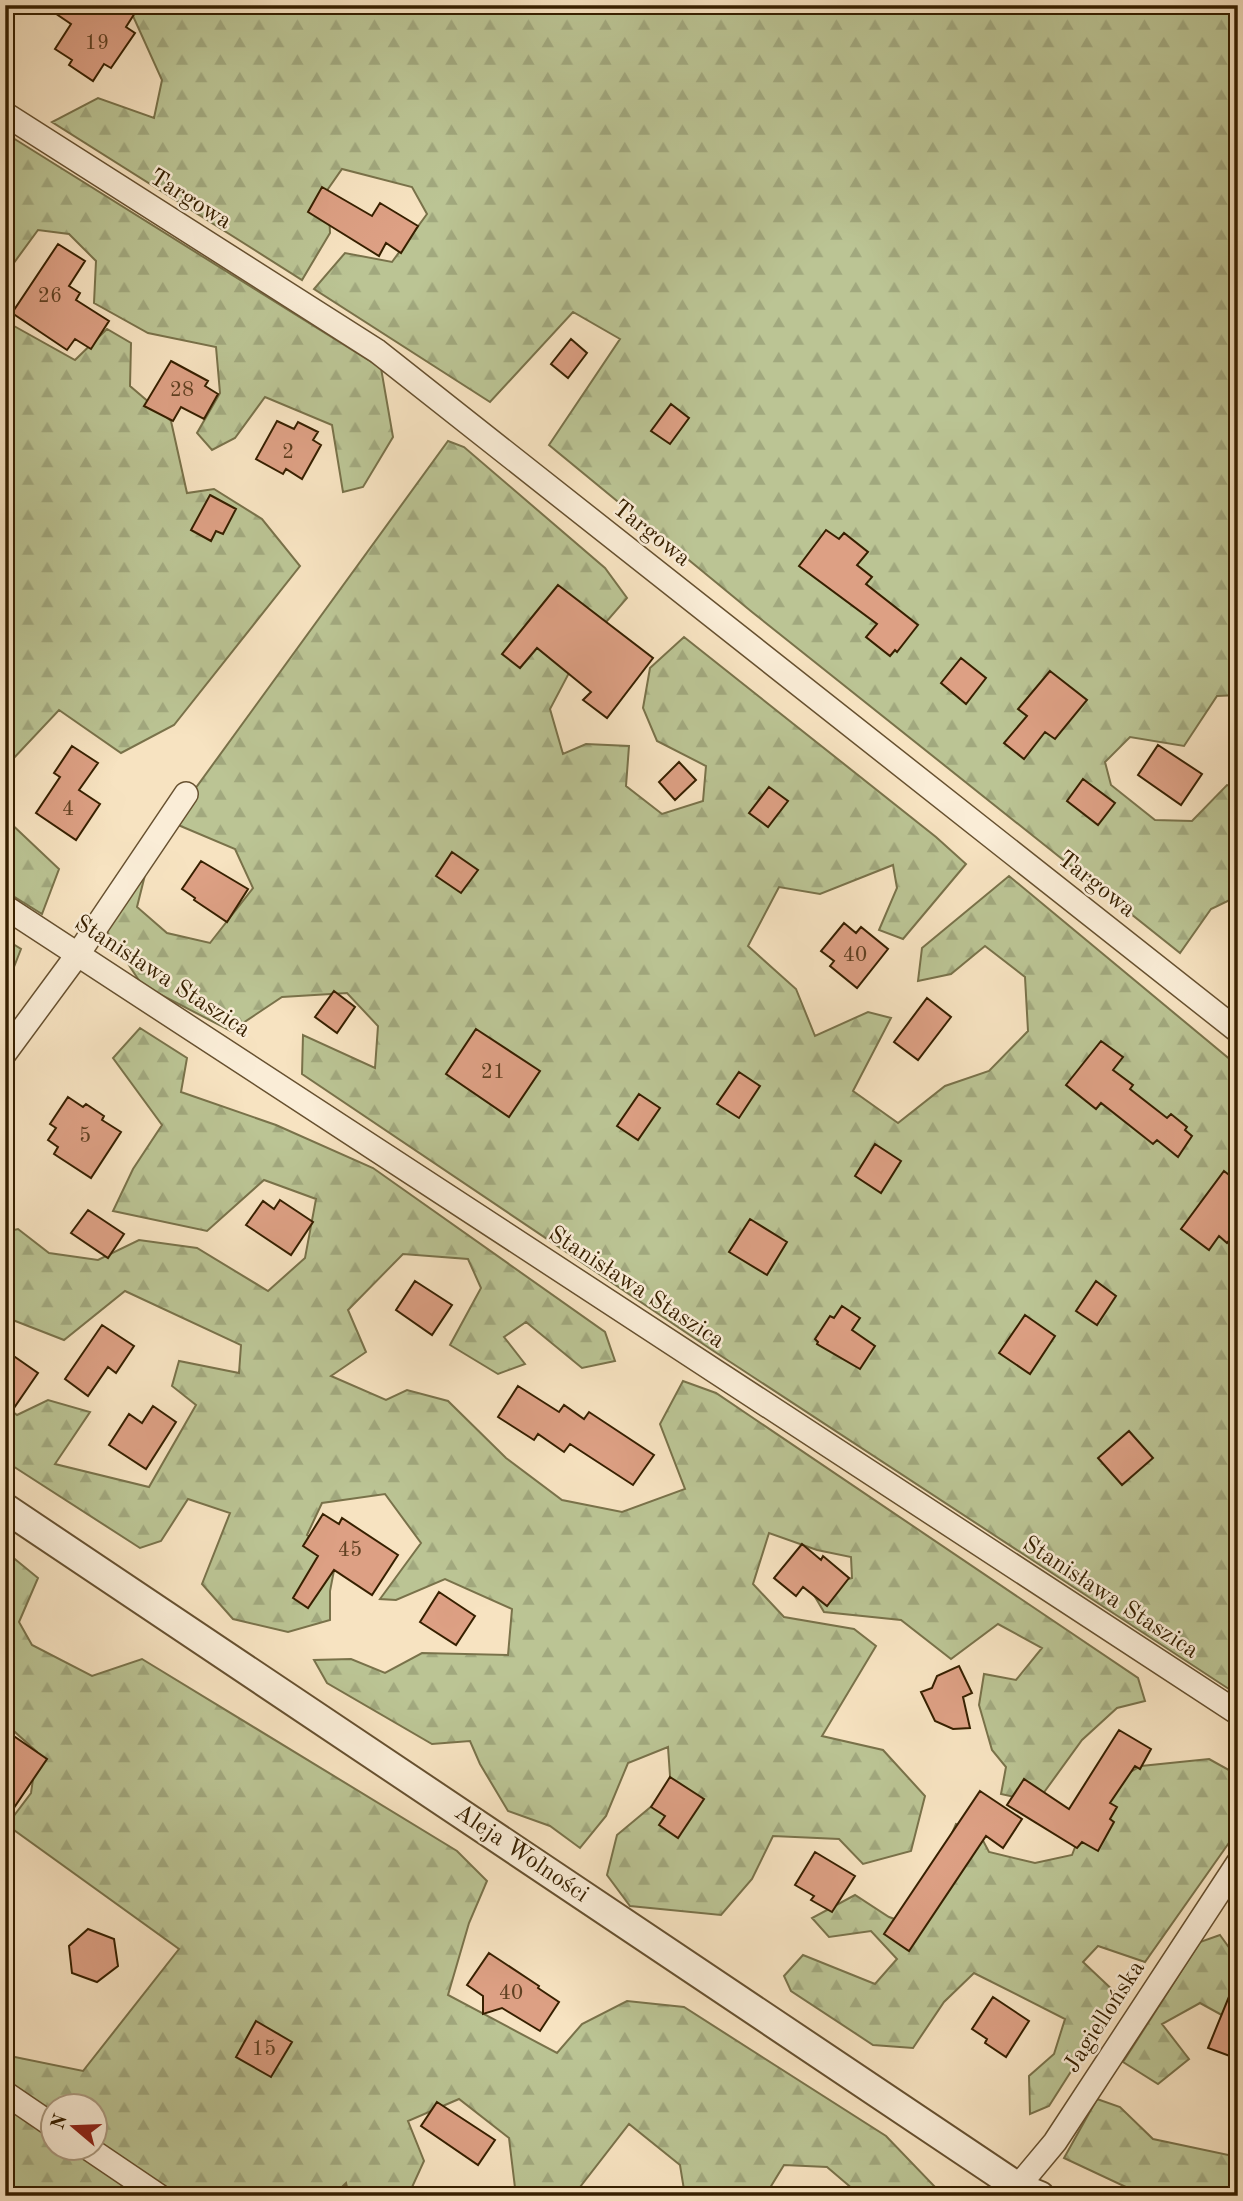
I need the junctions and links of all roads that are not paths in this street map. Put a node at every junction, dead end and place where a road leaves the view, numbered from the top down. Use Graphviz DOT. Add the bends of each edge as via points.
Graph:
graph roads {
  1 [pos="5,114"];
  2 [pos="186,794"];
  3 [pos="5,907"];
  4 [pos="78,954"];
  5 [pos="1238,1031"];
  6 [pos="5,1053"];
  7 [pos="5,1508"];
  8 [pos="1238,1713"];
  9 [pos="1238,1863"];
  10 [pos="5,2093"];
  11 [pos="38,2115"];
  12 [pos="108,2162"];
  13 [pos="1023,2193"];
  14 [pos="159,2196"];
  1 -- 5 [label="street, Targowa" via="377,351"];
  2 -- 4 [label="street"];
  3 -- 4 [label="street, Stanisława Staszica"];
  4 -- 6 [label="street"];
  4 -- 8 [label="street, Stanisława Staszica"];
  7 -- 13 [label="street, Aleja Wolności"];
  9 -- 13 [label="street, Jagiellońska"];
  10 -- 11 [label="street"];
  12 -- 14 [label="street"];
}
